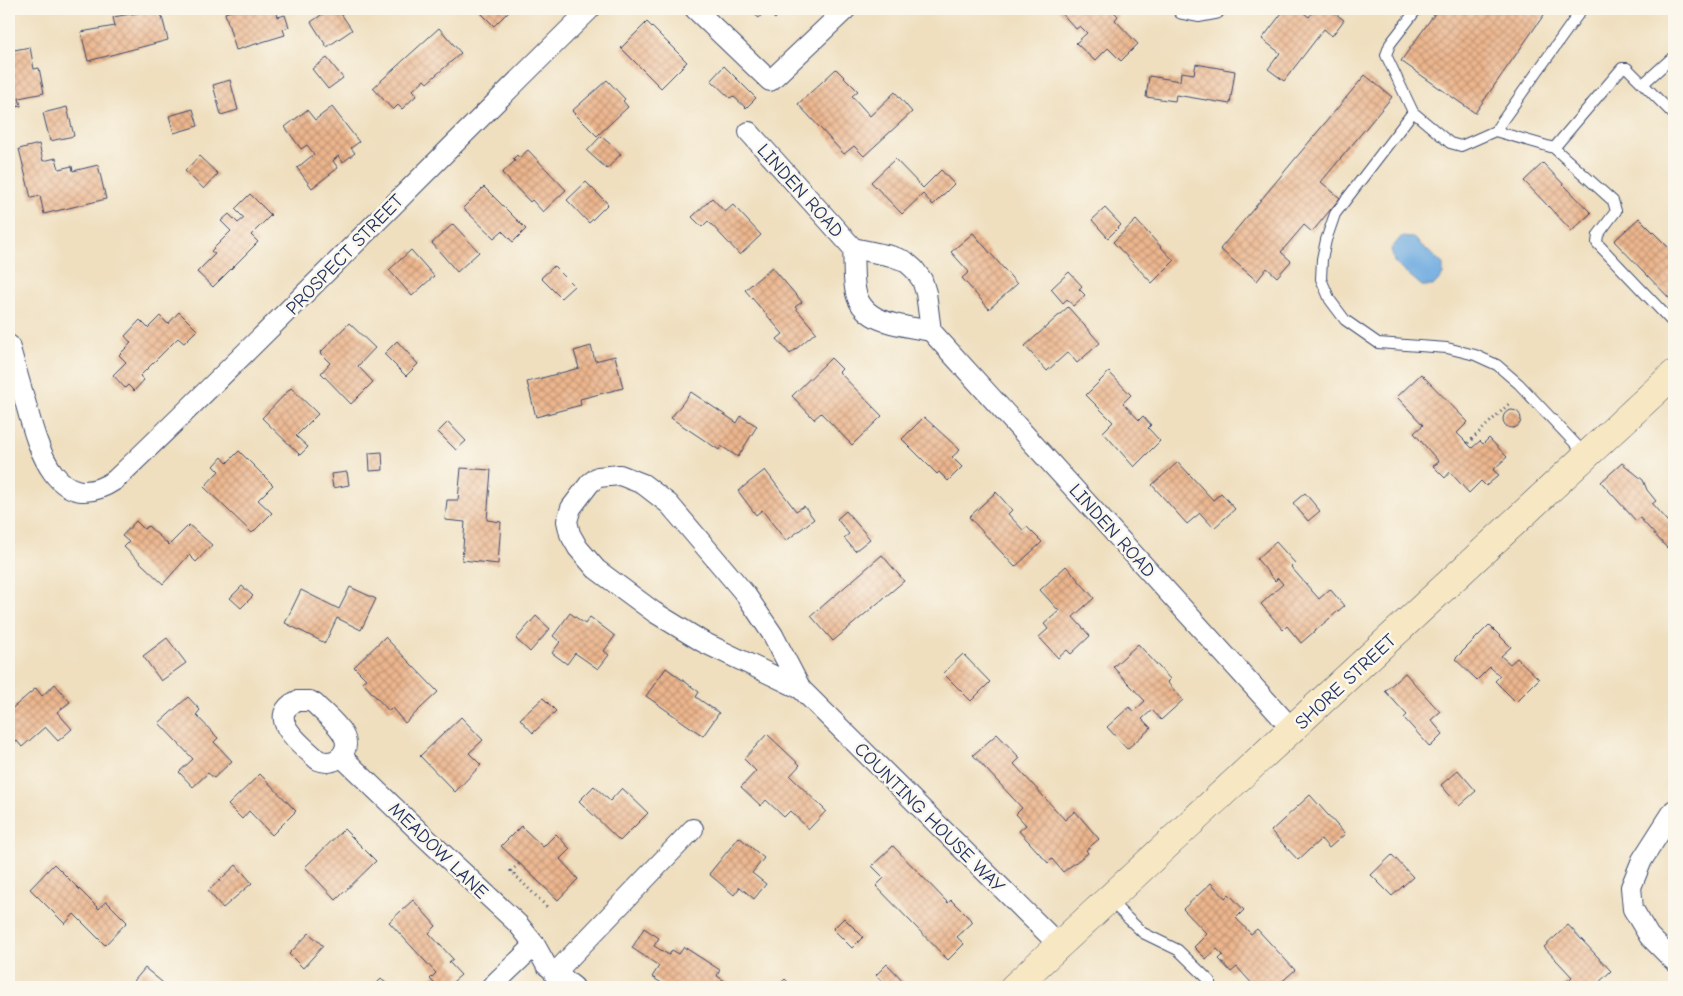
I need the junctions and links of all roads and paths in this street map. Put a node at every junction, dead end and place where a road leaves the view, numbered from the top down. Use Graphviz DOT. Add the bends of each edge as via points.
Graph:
graph roads {
  1 [pos="590,9"];
  2 [pos="695,9"];
  3 [pos="846,9"];
  4 [pos="1183,9"];
  5 [pos="1215,9"];
  6 [pos="1417,9"];
  7 [pos="1582,9"];
  8 [pos="1674,56"];
  9 [pos="1643,84"];
  10 [pos="1413,112"];
  11 [pos="1674,115"];
  12 [pos="1495,131"];
  13 [pos="749,132"];
  14 [pos="1554,148"];
  15 [pos="853,248"];
  16 [pos="1674,324"];
  17 [pos="931,331"];
  18 [pos="9,345"];
  19 [pos="1674,374"];
  20 [pos="1524,390"];
  21 [pos="1468,443"];
  22 [pos="1587,456"];
  23 [pos="801,689"];
  24 [pos="1293,730"];
  25 [pos="342,756"];
  26 [pos="1674,810"];
  27 [pos="693,829"];
  28 [pos="519,864"];
  29 [pos="1109,900"];
  30 [pos="547,907"];
  31 [pos="535,945"];
  32 [pos="1060,945"];
  33 [pos="1674,961"];
  34 [pos="554,974"];
  35 [pos="491,987"];
  36 [pos="574,987"];
  37 [pos="1014,987"];
  38 [pos="1210,987"];
  1 -- 18 [label="street, PROSPECT STREET" via="442,154 226,375 105,487 93,490 72,488 52,474 38,449"];
  2 -- 3 [label="street" via="770,82"];
  4 -- 5 [label="street" via="1199,12"];
  6 -- 10 [label="lane" via="1390,44 1386,55"];
  7 -- 12 [label="lane"];
  8 -- 9 [label="lane"];
  9 -- 11 [label="lane"];
  9 -- 14 [label="lane" via="1627,68 1618,70"];
  10 -- 12 [label="lane" via="1450,143 1461,146"];
  10 -- 20 [label="lane" via="1335,214 1326,240 1321,279 1330,300 1345,320 1378,343 1447,348 1475,355 1497,366"];
  12 -- 14 [label="lane"];
  13 -- 15 [label="street, LINDEN ROAD"];
  14 -- 16 [label="lane" via="1614,200 1616,211 1598,235 1597,243"];
  15 -- 17 [label="street, LINDEN ROAD" via="891,256 914,270 926,293"];
  15 -- 17 [label="street, LINDEN ROAD" via="855,289 864,307 881,322"];
  17 -- 24 [label="street, LINDEN ROAD"];
  19 -- 22 [label="main road, SHORE STREET"];
  20 -- 21 [label="path"];
  20 -- 22 [label="lane"];
  22 -- 24 [label="main road, SHORE STREET"];
  23 -- 23 [label="street, COUNTING HOUSE WAY" via="703,642 654,612 596,569 578,548 567,521 571,508 590,483 598,477 620,475 643,484 669,504 746,595 773,635"];
  23 -- 32 [label="street, COUNTING HOUSE WAY"];
  24 -- 29 [label="main road, SHORE STREET"];
  25 -- 31 [label="street, MEADOW LANE" via="518,924"];
  26 -- 33 [label="street" via="1642,860 1631,887 1633,909 1649,936"];
  27 -- 34 [label="street"];
  28 -- 30 [label="path" via="511,871"];
  29 -- 32 [label="main road, SHORE STREET"];
  29 -- 38 [label="lane" via="1143,933 1178,950 1210,981"];
  31 -- 34 [label="street, MEADOW LANE"];
  31 -- 35 [label="street"];
  32 -- 37 [label="main road, SHORE STREET"];
  34 -- 36 [label="street, MEADOW LANE"];
}
